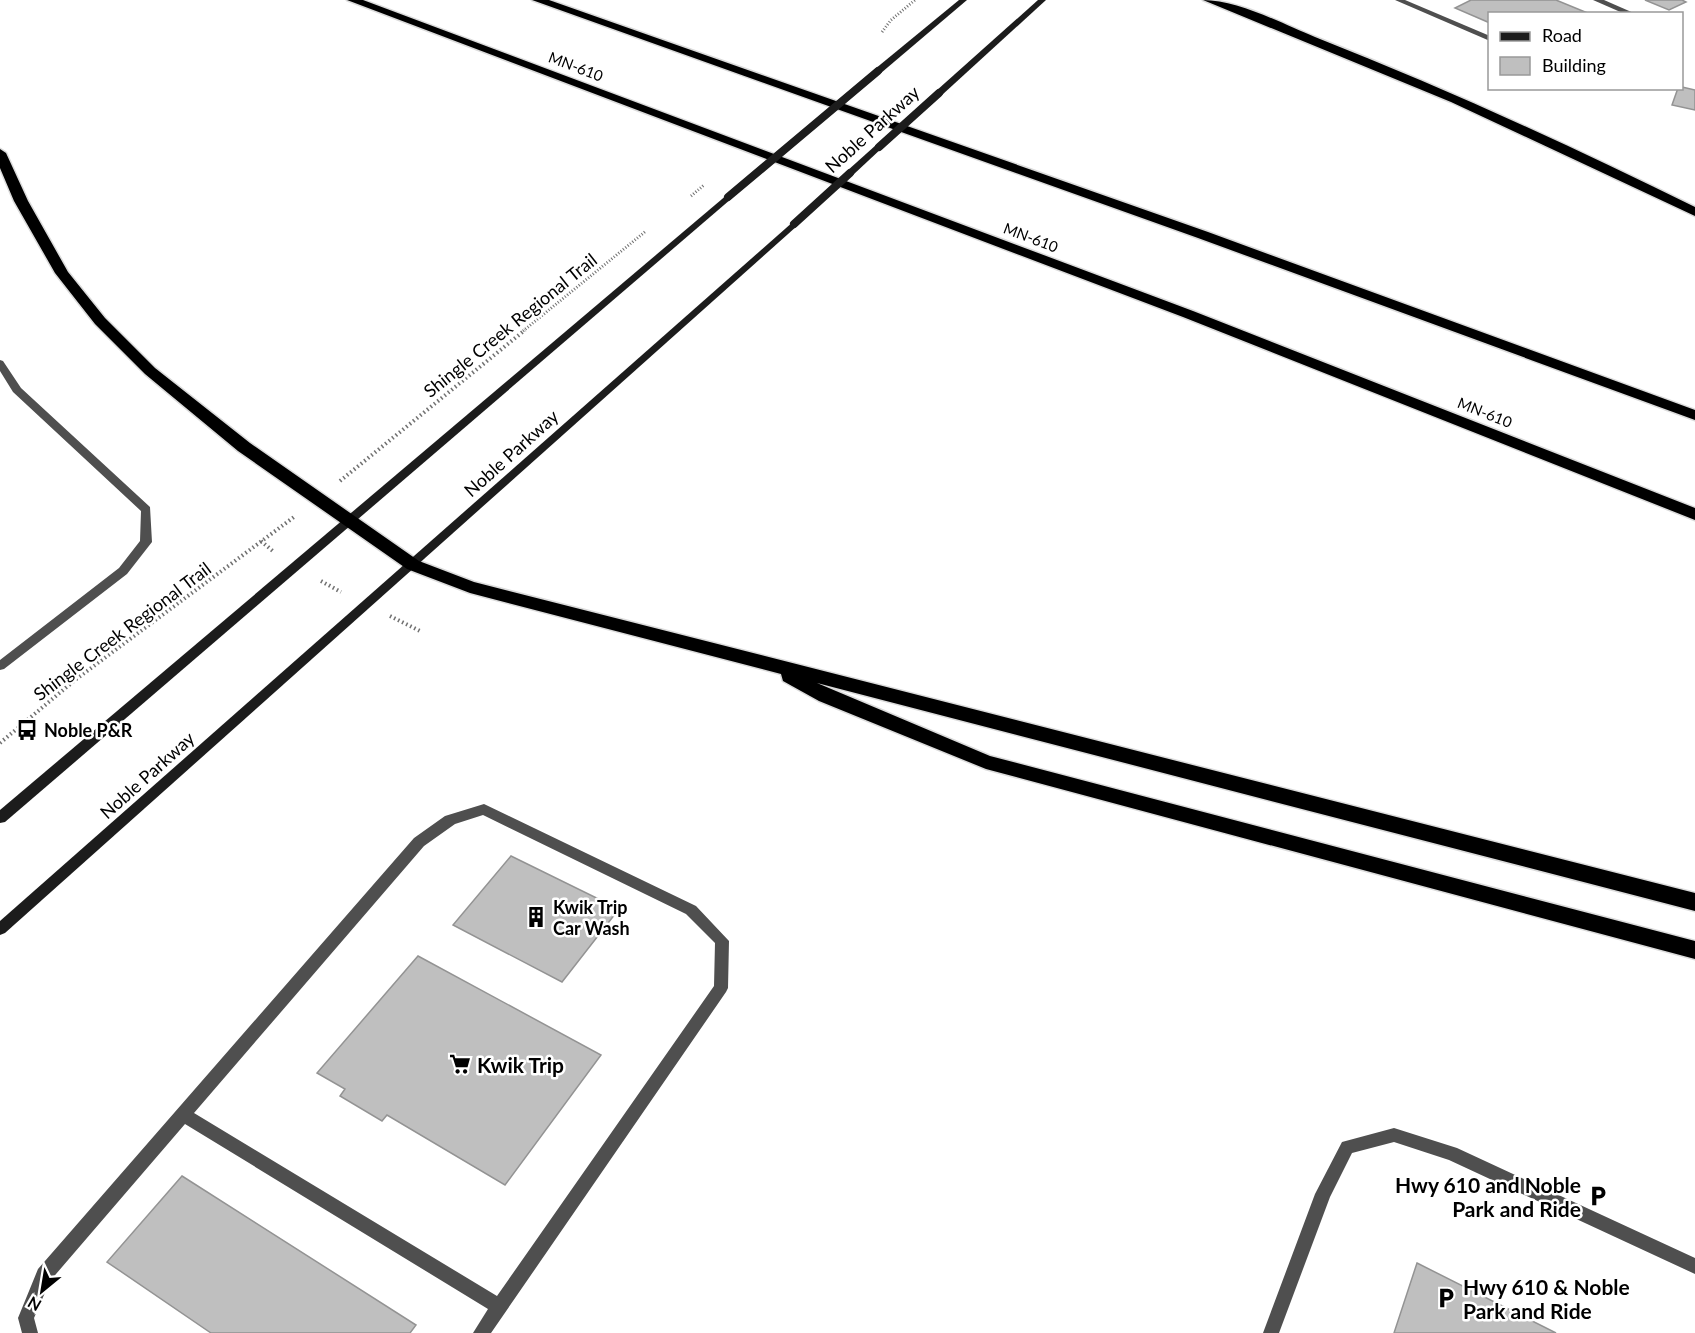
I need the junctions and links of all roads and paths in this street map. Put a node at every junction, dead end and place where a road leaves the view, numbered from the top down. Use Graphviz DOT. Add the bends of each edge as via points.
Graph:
graph roads {
  1 [pos="353,0"];
  2 [pos="538,0"];
  3 [pos="963,0"];
  4 [pos="1042,0"];
  5 [pos="1209,0"];
  6 [pos="1399,0"];
  7 [pos="1597,0"];
  8 [pos="1628,12"];
  9 [pos="1488,38"];
  10 [pos="0,153"];
  11 [pos="691,196"];
  12 [pos="683,202"];
  13 [pos="1695,212"];
  14 [pos="651,227"];
  15 [pos="0,363"];
  16 [pos="1695,415"];
  17 [pos="347,476"];
  18 [pos="1695,514"];
  19 [pos="348,519"];
  20 [pos="261,541"];
  21 [pos="413,565"];
  22 [pos="764,662"];
  23 [pos="0,666"];
  24 [pos="0,743"];
  25 [pos="0,818"];
  26 [pos="1695,902"];
  27 [pos="0,929"];
  28 [pos="1695,950"];
  29 [pos="182,1114"];
  30 [pos="1695,1266"];
  31 [pos="499,1307"];
  32 [pos="30,1333"];
  33 [pos="481,1333"];
  34 [pos="1271,1333"];
  1 -- 18 [label="highway, MN-610" via="1188,314"];
  2 -- 16 [label="highway" via="1214,238"];
  3 -- 19 [label="main road, bridge"];
  4 -- 21 [label="main road, Noble Parkway, bridge"];
  5 -- 13 [label="highway" via="1474,107"];
  6 -- 9 [label="lane"];
  7 -- 8 [label="lane"];
  10 -- 19 [label="highway" via="46,247 100,321 179,396"];
  11 -- 12 [label="path"];
  14 -- 17 [label="path, Shingle Creek Regional Trail"];
  15 -- 23 [label="lane" via="16,390 146,510 146,542 123,571"];
  19 -- 21 [label="highway"];
  19 -- 25 [label="main road"];
  20 -- 24 [label="path, Shingle Creek Regional Trail" via="75,680"];
  21 -- 22 [label="highway" via="470,587"];
  21 -- 27 [label="main road, Noble Parkway"];
  22 -- 26 [label="highway"];
  22 -- 28 [label="highway" via="825,696 986,762"];
  29 -- 31 [label="lane"];
  29 -- 31 [label="lane" via="419,842 450,820 484,809 691,910 722,941 721,988"];
  29 -- 32 [label="lane" via="44,1275 26,1318"];
  30 -- 34 [label="lane" via="1452,1152 1394,1135 1347,1147 1323,1194"];
  31 -- 33 [label="lane"];
}
